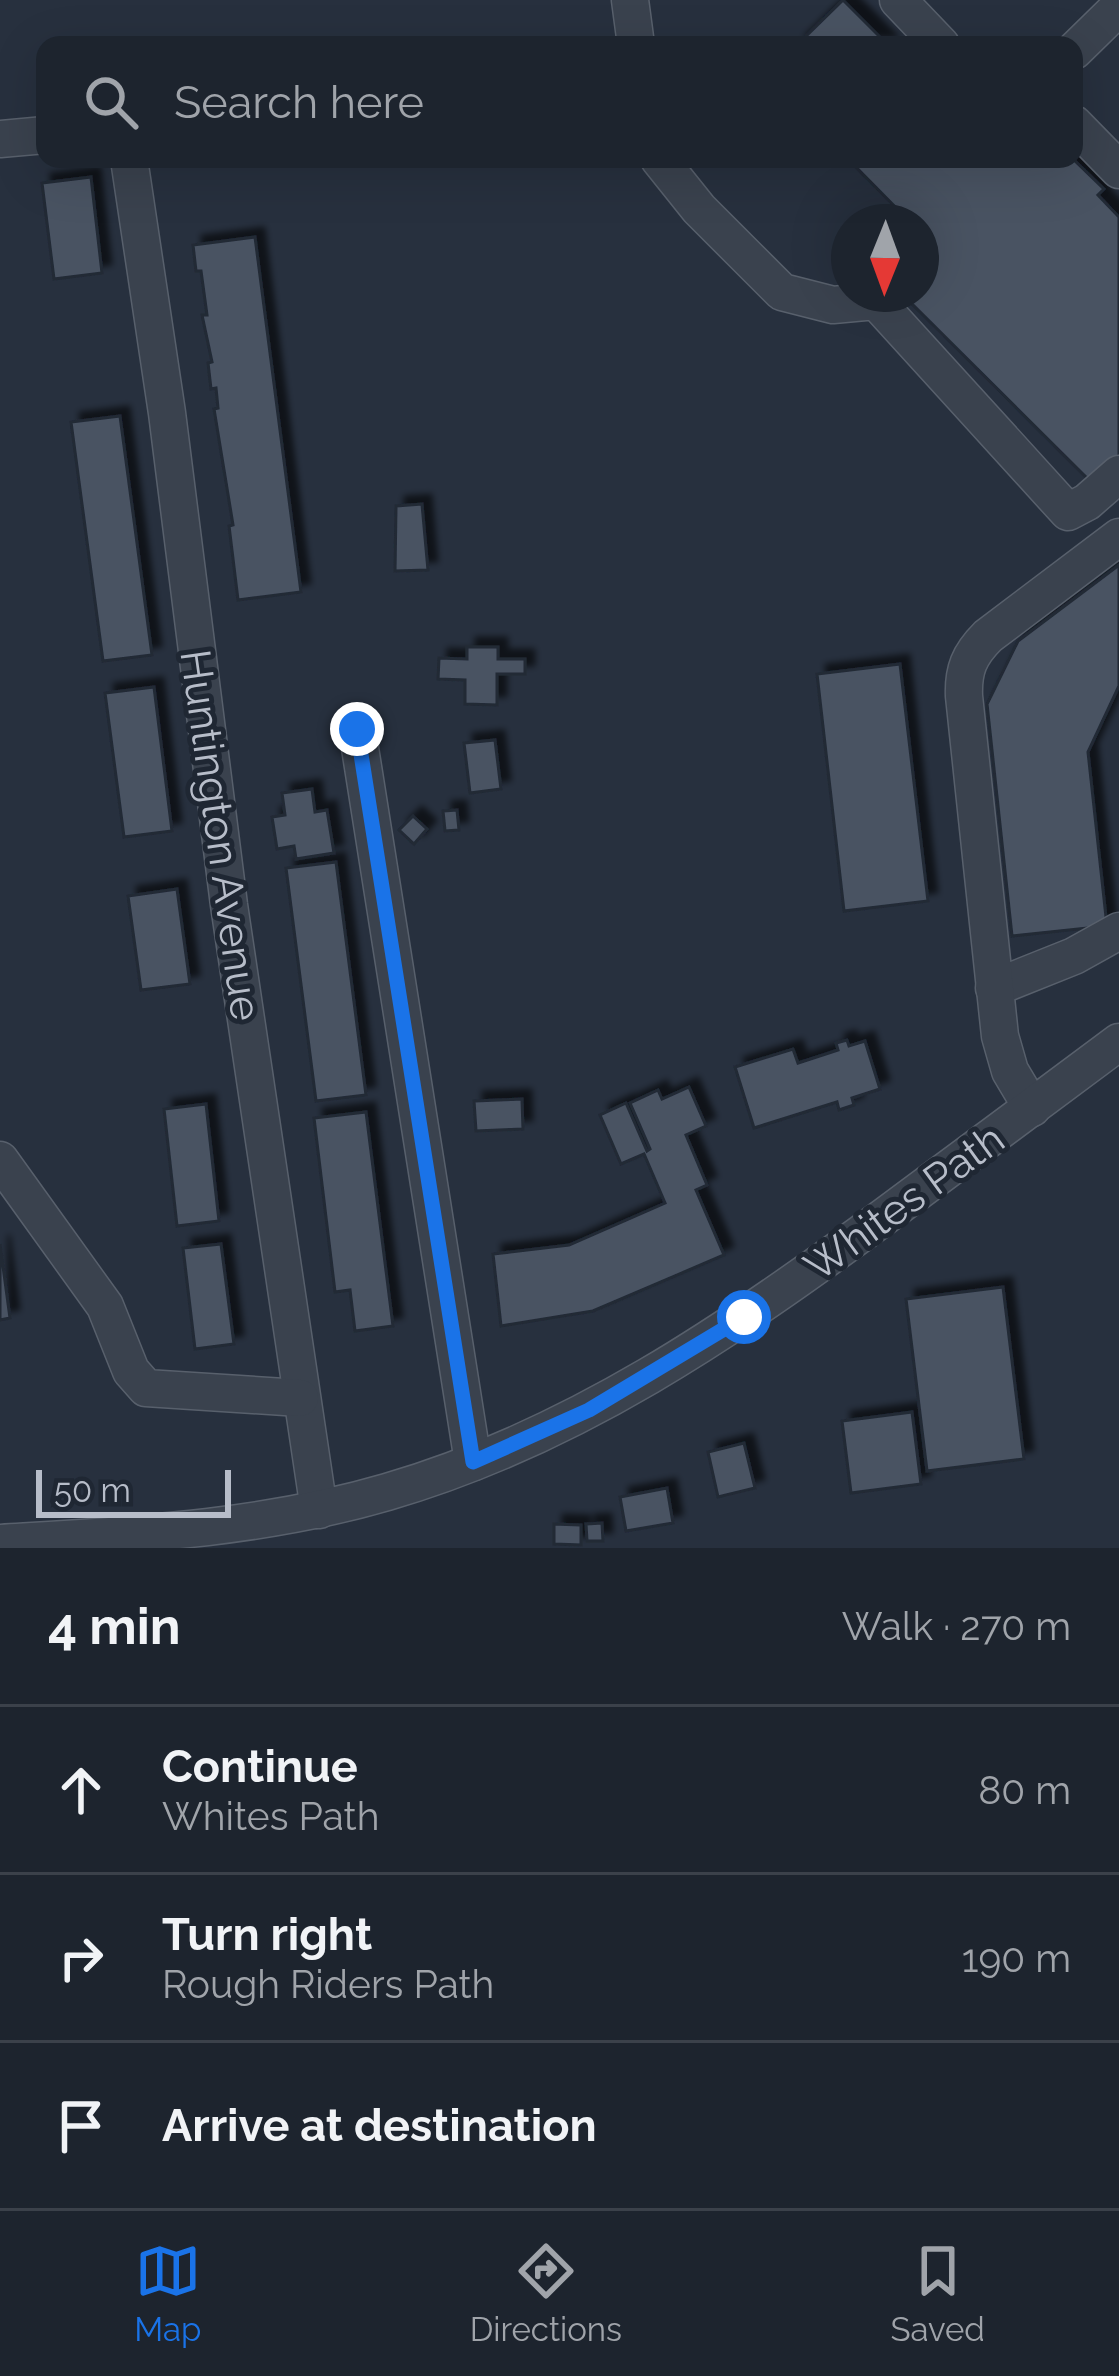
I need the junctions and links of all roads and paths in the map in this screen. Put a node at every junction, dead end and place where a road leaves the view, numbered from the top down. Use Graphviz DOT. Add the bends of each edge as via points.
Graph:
graph roads {
  1 [pos="630,0"];
  2 [pos="898,0"];
  3 [pos="1101,10"];
  4 [pos="635,36"];
  5 [pos="932,36"];
  6 [pos="1083,37"];
  7 [pos="1083,133"];
  8 [pos="36,136"];
  9 [pos="0,139"];
  10 [pos="130,168"];
  11 [pos="666,168"];
  12 [pos="1119,170"];
  13 [pos="1119,474"];
  14 [pos="1119,537"];
  15 [pos="357,729"];
  16 [pos="1119,931"];
  17 [pos="994,988"];
  18 [pos="1119,1042"];
  19 [pos="1032,1108"];
  20 [pos="0,1160"];
  21 [pos="301,1398"];
  22 [pos="473,1462"];
  23 [pos="319,1510"];
  24 [pos="0,1544"];
  1 -- 4 [label="street"];
  2 -- 5 [label="street"];
  3 -- 6 [label="street"];
  7 -- 12 [label="street"];
  8 -- 9 [label="street"];
  10 -- 21 [label="street, Huntington Avenue"];
  11 -- 13 [label="street" via="782,292 833,305 876,301 1068,512"];
  14 -- 17 [label="street" via="988,637 965,669"];
  15 -- 22 [label="street"];
  16 -- 17 [label="street"];
  17 -- 19 [label="street" via="1004,1054"];
  18 -- 19 [label="street, Whites Path"];
  19 -- 22 [label="street, Whites Path" via="692,1352"];
  20 -- 21 [label="street" via="105,1306 146,1388"];
  21 -- 23 [label="street, Huntington Avenue"];
  22 -- 23 [label="street, Whites Path"];
  23 -- 24 [label="street, Whites Path"];
}
